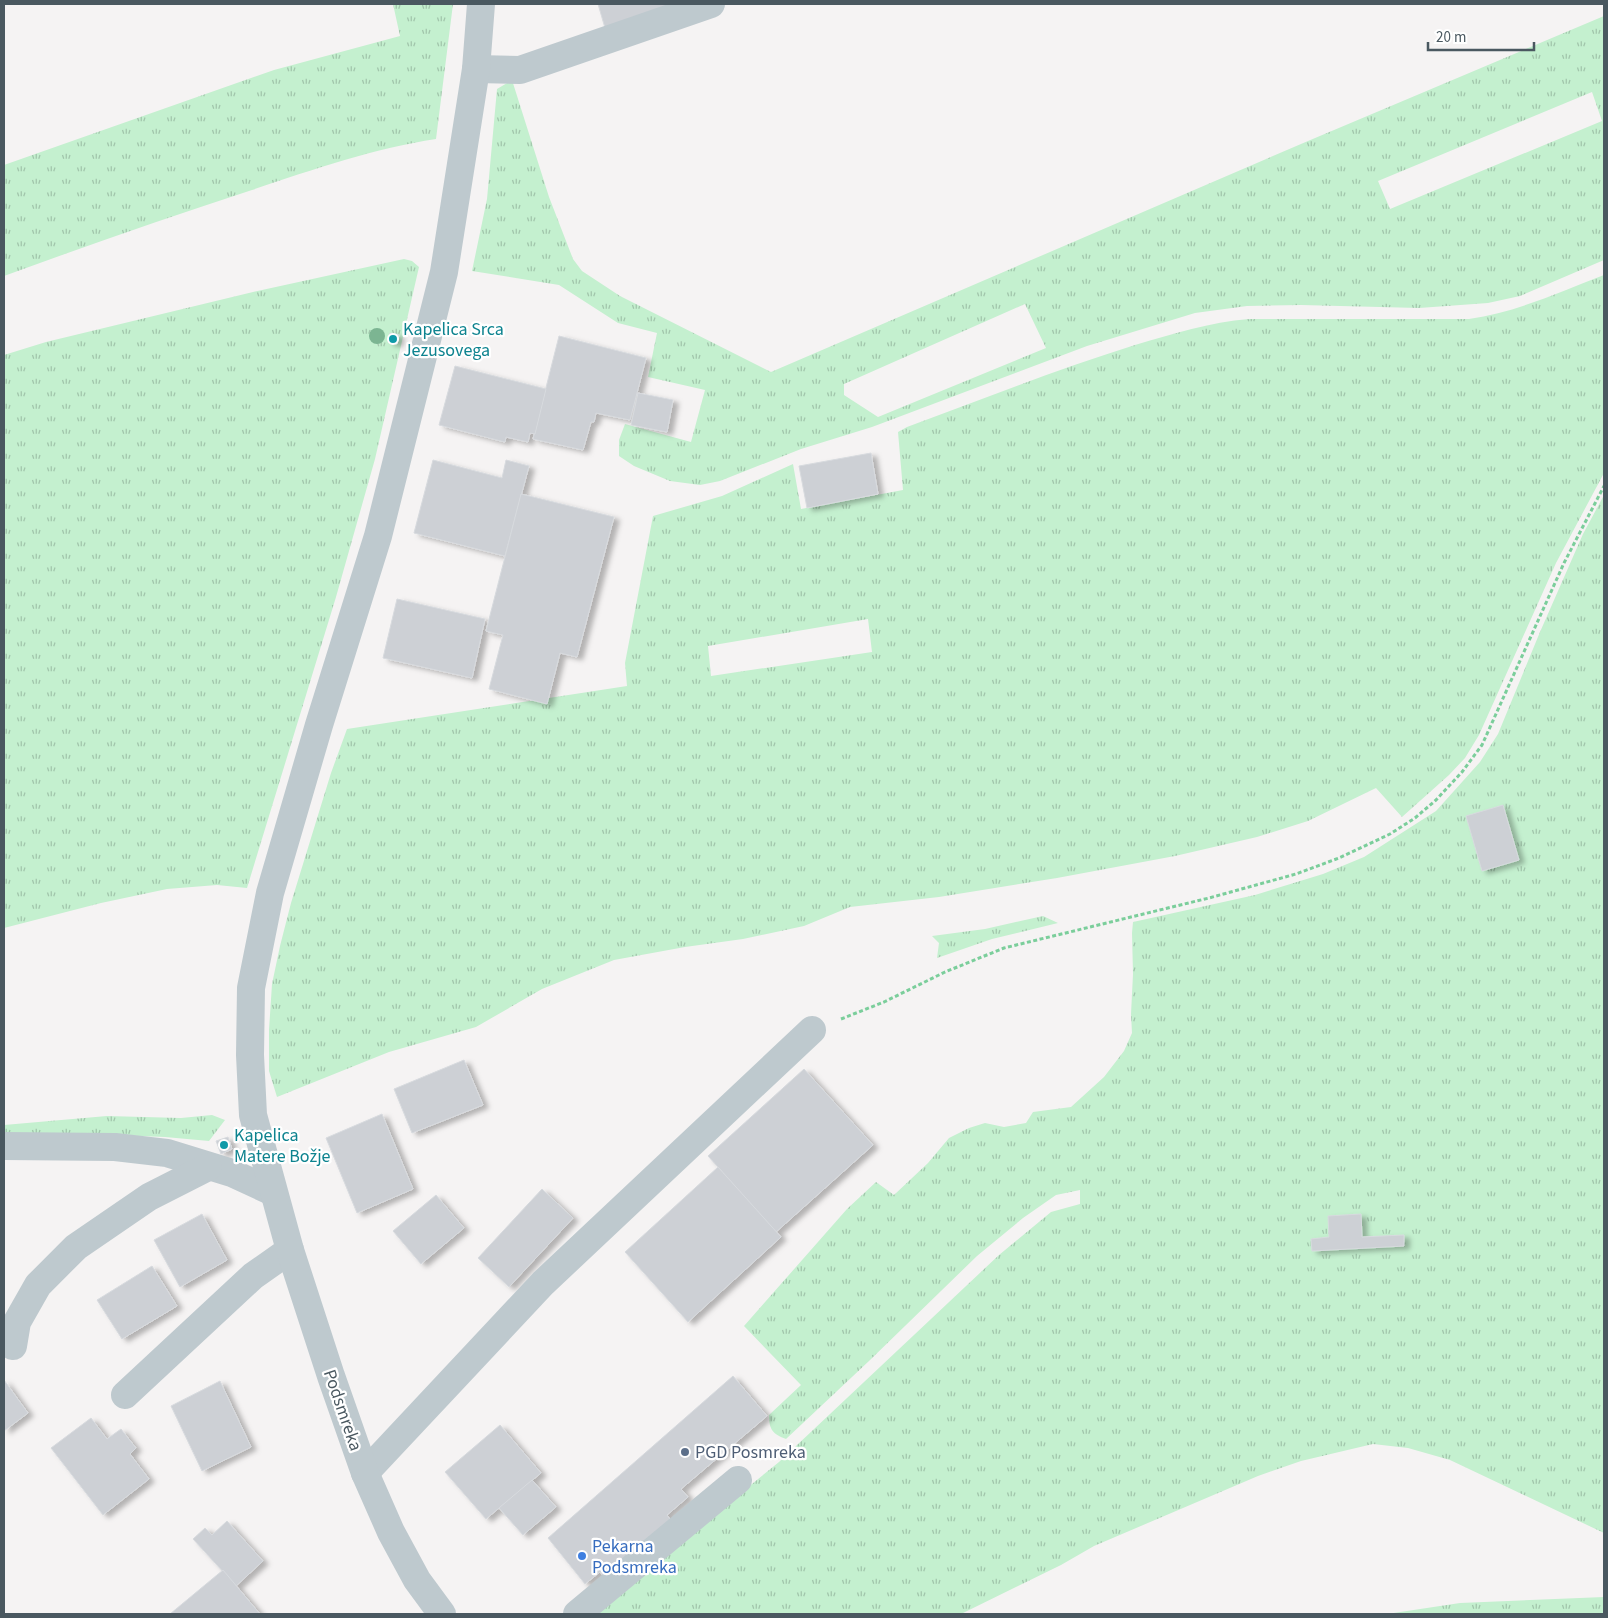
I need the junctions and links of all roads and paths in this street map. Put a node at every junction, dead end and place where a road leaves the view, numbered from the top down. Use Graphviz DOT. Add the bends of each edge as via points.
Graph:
graph roads {
  1 [pos="481,4"];
  2 [pos="711,4"];
  3 [pos="476,69"];
  4 [pos="1604,486"];
  5 [pos="812,1030"];
  6 [pos="4,1146"];
  7 [pos="208,1167"];
  8 [pos="273,1192"];
  9 [pos="290,1250"];
  10 [pos="13,1346"];
  11 [pos="125,1395"];
  12 [pos="365,1473"];
  13 [pos="738,1480"];
  14 [pos="442,1614"];
  15 [pos="577,1614"];
  1 -- 3 [label="street, Podsmreka"];
  2 -- 3 [label="street" via="520,70"];
  3 -- 8 [label="street, Podsmreka" via="444,272 378,536 270,893 251,988 253,1115"];
  4 -- 5 [label="path" via="1564,564 1482,745 1436,800 1414,818 1390,834 1296,874 1004,948 884,1002"];
  5 -- 12 [label="street" via="543,1283"];
  6 -- 7 [label="street" via="115,1147 167,1153"];
  7 -- 8 [label="street" via="232,1173"];
  7 -- 10 [label="street" via="149,1197 76,1247 38,1285 17,1322"];
  8 -- 9 [label="street, Podsmreka"];
  9 -- 11 [label="street" via="254,1276"];
  9 -- 12 [label="street, Podsmreka"];
  12 -- 14 [label="street, Podsmreka" via="390,1532 412,1572"];
  13 -- 15 [label="street"];
}
